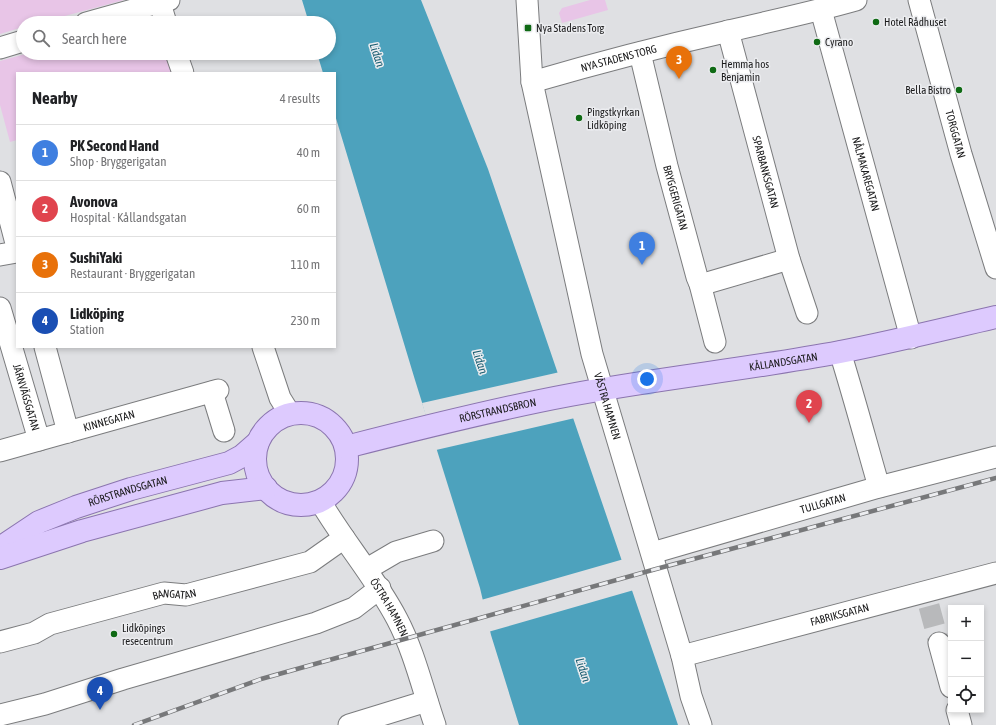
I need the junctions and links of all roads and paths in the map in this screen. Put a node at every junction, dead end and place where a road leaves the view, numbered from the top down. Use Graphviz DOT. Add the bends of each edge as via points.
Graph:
graph roads {
  1 [pos="527,0"];
  2 [pos="856,0"];
  3 [pos="919,0"];
  4 [pos="163,1"];
  5 [pos="821,10"];
  6 [pos="110,16"];
  7 [pos="165,16"];
  8 [pos="728,31"];
  9 [pos="16,43"];
  10 [pos="0,48"];
  11 [pos="640,53"];
  12 [pos="178,60"];
  13 [pos="183,72"];
  14 [pos="532,82"];
  15 [pos="0,182"];
  16 [pos="16,243"];
  17 [pos="16,252"];
  18 [pos="0,254"];
  19 [pos="790,259"];
  20 [pos="996,268"];
  21 [pos="700,284"];
  22 [pos="0,308"];
  23 [pos="807,313"];
  24 [pos="996,317"];
  25 [pos="911,338"];
  26 [pos="715,342"];
  27 [pos="45,348"];
  28 [pos="263,348"];
  29 [pos="840,352"];
  30 [pos="603,389"];
  31 [pos="568,395"];
  32 [pos="290,414"];
  33 [pos="224,431"];
  34 [pos="68,432"];
  35 [pos="39,440"];
  36 [pos="258,442"];
  37 [pos="346,447"];
  38 [pos="0,451"];
  39 [pos="996,457"];
  40 [pos="879,487"];
  41 [pos="266,488"];
  42 [pos="320,501"];
  43 [pos="344,538"];
  44 [pos="433,541"];
  45 [pos="0,548"];
  46 [pos="652,553"];
  47 [pos="0,558"];
  48 [pos="367,569"];
  49 [pos="996,572"];
  50 [pos="380,588"];
  51 [pos="0,642"];
  52 [pos="940,643"];
  53 [pos="682,656"];
  54 [pos="948,677"];
  55 [pos="427,701"];
  56 [pos="958,713"];
  57 [pos="0,715"];
  58 [pos="349,725"];
  59 [pos="435,725"];
  60 [pos="701,725"];
  61 [pos="961,725"];
  1 -- 14 [label="street"];
  2 -- 5 [label="street, NYA STADENS TORG"];
  3 -- 20 [label="street, TORGGATAN" via="961,154"];
  4 -- 6 [label="street"];
  4 -- 7 [label="street"];
  5 -- 8 [label="street, NYA STADENS TORG"];
  5 -- 25 [label="street, NÅLMAKAREGATAN"];
  8 -- 11 [label="street, NYA STADENS TORG"];
  8 -- 19 [label="street, SPARBANKSGATAN"];
  9 -- 10 [label="street"];
  11 -- 14 [label="street, NYA STADENS TORG"];
  11 -- 21 [label="street, BRYGGERIGATAN" via="678,210"];
  12 -- 13 [label="street"];
  14 -- 30 [label="street, VÄSTRA HAMNEN" via="589,341"];
  15 -- 16 [label="street"];
  17 -- 18 [label="street"];
  19 -- 21 [label="street"];
  19 -- 23 [label="street, SPARBANKSGATAN"];
  21 -- 26 [label="street, BRYGGERIGATAN"];
  22 -- 35 [label="street, JÄRNVÄGSGATAN"];
  24 -- 25 [label="main road, KÅLLANDSGATAN"];
  25 -- 29 [label="main road, KÅLLANDSGATAN"];
  27 -- 34 [label="street"];
  28 -- 32 [label="street" via="280,398"];
  29 -- 30 [label="main road, KÅLLANDSGATAN"];
  29 -- 40 [label="street"];
  30 -- 31 [label="main road, KÅLLANDSGATAN"];
  30 -- 46 [label="street, VÄSTRA HAMNEN"];
  31 -- 37 [label="main road, RÖRSTRANDSBRON"];
  32 -- 36 [label="main road" via="268,427"];
  32 -- 37 [label="main road" via="305,413 318,416 331,424 340,434"];
  33 -- 34 [label="street, KINNEGATAN" via="215,391"];
  34 -- 35 [label="street, KINNEGATAN"];
  35 -- 38 [label="street, KINNEGATAN"];
  36 -- 41 [label="main road" via="256,466 259,478"];
  36 -- 45 [label="main road, RÖRSTRANDSGATAN" via="229,463 131,489 39,522"];
  37 -- 42 [label="main road" via="347,463 343,479 334,492"];
  39 -- 40 [label="street, TULLGATAN"];
  40 -- 46 [label="street, TULLGATAN"];
  41 -- 42 [label="main road" via="277,498 291,504 306,505"];
  41 -- 47 [label="main road" via="222,493 82,531"];
  42 -- 43 [label="street, ÖSTRA HAMNEN"];
  43 -- 48 [label="street, ÖSTRA HAMNEN"];
  43 -- 51 [label="street, BANGATAN" via="310,562 186,594 164,593 50,624 34,633"];
  44 -- 48 [label="street" via="396,552"];
  46 -- 53 [label="street, VÄSTRA HAMNEN"];
  48 -- 50 [label="street, ÖSTRA HAMNEN"];
  49 -- 53 [label="street, FABRIKSGATAN" via="927,599"];
  50 -- 55 [label="street, ÖSTRA HAMNEN" via="406,638"];
  50 -- 57 [label="street" via="354,608 316,623 52,702"];
  52 -- 54 [label="street"];
  53 -- 60 [label="street, VÄSTRA HAMNEN"];
  55 -- 58 [label="street"];
  55 -- 59 [label="street, ÖSTRA HAMNEN"];
  56 -- 61 [label="street"];
}
